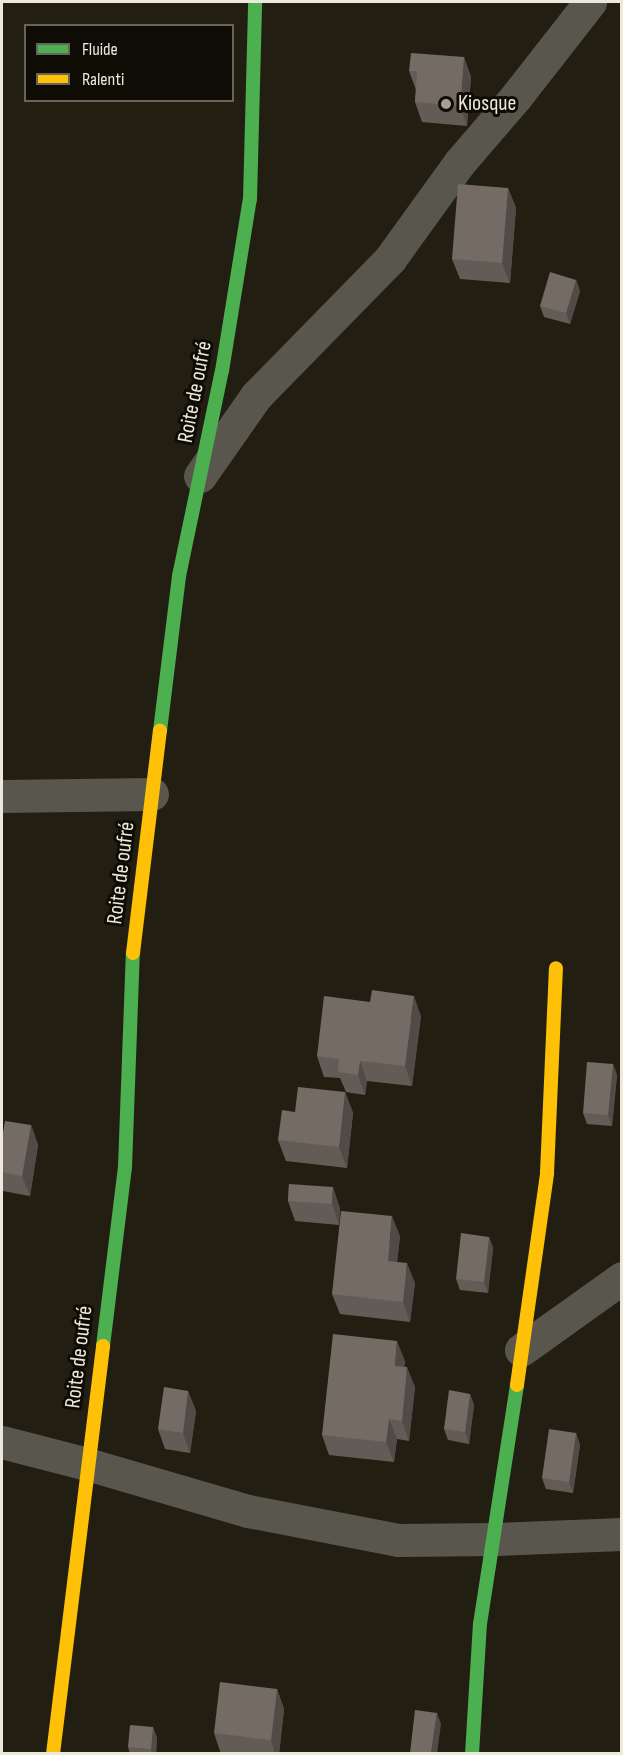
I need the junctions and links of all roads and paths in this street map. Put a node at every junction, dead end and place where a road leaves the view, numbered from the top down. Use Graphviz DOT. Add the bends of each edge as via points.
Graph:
graph roads {
  1 [pos="255,2"];
  2 [pos="590,2"];
  3 [pos="200,476"];
  4 [pos="152,794"];
  5 [pos="2,796"];
  6 [pos="556,968"];
  7 [pos="621,1278"];
  8 [pos="521,1350"];
  9 [pos="2,1442"];
  10 [pos="87,1464"];
  11 [pos="621,1534"];
  12 [pos="495,1539"];
  13 [pos="53,1754"];
  14 [pos="472,1754"];
  1 -- 3 [label="street, Roite de oufré" via="250,199"];
  2 -- 3 [label="street" via="460,162 390,259 256,396"];
  3 -- 4 [label="street, Roite de oufré" via="179,576"];
  4 -- 5 [label="street"];
  4 -- 10 [label="street, Roite de oufré" via="133,952 125,1167"];
  6 -- 8 [label="street" via="547,1173"];
  7 -- 8 [label="street"];
  8 -- 12 [label="street"];
  9 -- 10 [label="street"];
  10 -- 12 [label="street" via="248,1511 387,1538"];
  10 -- 13 [label="street, Roite de oufré"];
  11 -- 12 [label="street"];
  12 -- 14 [label="street" via="480,1624"];
}
